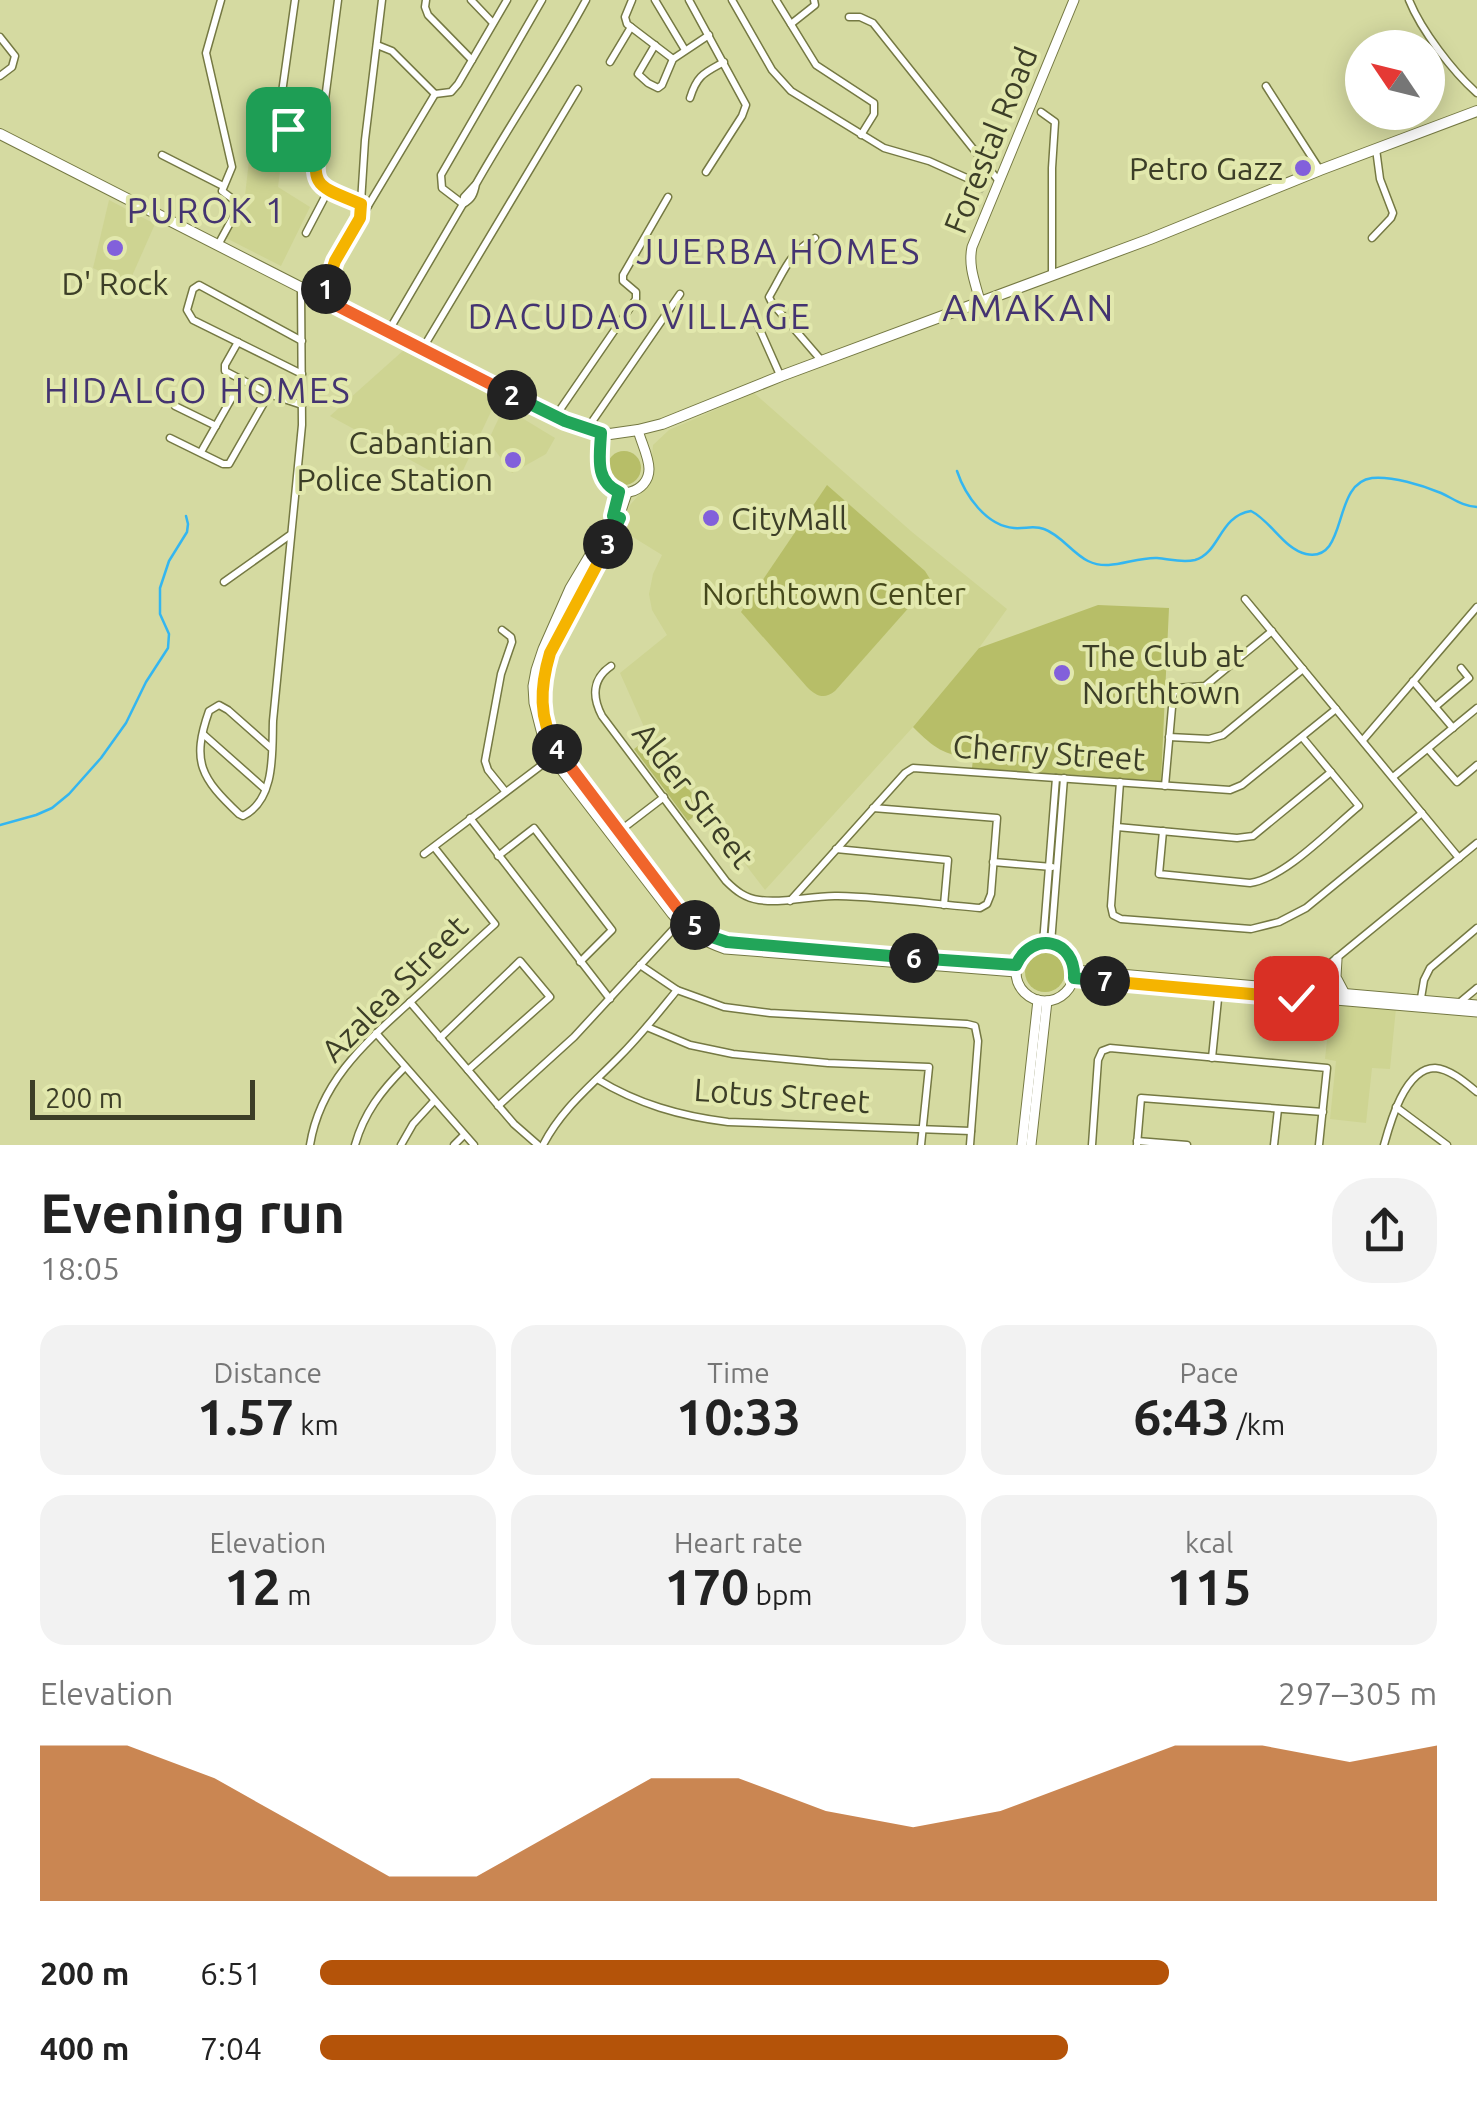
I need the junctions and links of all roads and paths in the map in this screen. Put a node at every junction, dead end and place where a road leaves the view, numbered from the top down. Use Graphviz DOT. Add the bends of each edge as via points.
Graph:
graph roads {
  1 [pos="221,0"];
  2 [pos="295,0"];
  3 [pos="338,0"];
  4 [pos="382,0"];
  5 [pos="426,0"];
  6 [pos="471,0"];
  7 [pos="507,0"];
  8 [pos="542,0"];
  9 [pos="586,0"];
  10 [pos="632,0"];
  11 [pos="655,0"];
  12 [pos="689,0"];
  13 [pos="732,0"];
  14 [pos="776,0"];
  15 [pos="814,0"];
  16 [pos="1074,0"];
  17 [pos="1410,0"];
  18 [pos="849,17"];
  19 [pos="493,23"];
  20 [pos="791,24"];
  21 [pos="631,27"];
  22 [pos="709,36"];
  23 [pos="0,37"];
  24 [pos="377,45"];
  25 [pos="655,45"];
  26 [pos="686,51"];
  27 [pos="673,58"];
  28 [pos="472,60"];
  29 [pos="610,62"];
  30 [pos="724,62"];
  31 [pos="0,76"];
  32 [pos="1266,86"];
  33 [pos="578,89"];
  34 [pos="1477,93"];
  35 [pos="436,94"];
  36 [pos="690,98"];
  37 [pos="1477,111"];
  38 [pos="1041,112"];
  39 [pos="0,134"];
  40 [pos="319,134"];
  41 [pos="861,135"];
  42 [pos="1376,148"];
  43 [pos="162,155"];
  44 [pos="1320,170"];
  45 [pos="706,172"];
  46 [pos="221,185"];
  47 [pos="989,186"];
  48 [pos="328,190"];
  49 [pos="668,197"];
  50 [pos="463,204"];
  51 [pos="364,205"];
  52 [pos="306,233"];
  53 [pos="815,238"];
  54 [pos="1372,238"];
  55 [pos="218,245"];
  56 [pos="1052,276"];
  57 [pos="301,288"];
  58 [pos="680,294"];
  59 [pos="318,296"];
  60 [pos="980,301"];
  61 [pos="752,312"];
  62 [pos="388,332"];
  63 [pos="302,340"];
  64 [pos="238,342"];
  65 [pos="422,349"];
  66 [pos="822,361"];
  67 [pos="302,374"];
  68 [pos="781,376"];
  69 [pos="242,380"];
  70 [pos="269,394"];
  71 [pos="175,406"];
  72 [pos="302,406"];
  73 [pos="555,416"];
  74 [pos="216,426"];
  75 [pos="587,430"];
  76 [pos="638,430"];
  77 [pos="601,433"];
  78 [pos="170,438"];
  79 [pos="202,452"];
  80 [pos="623,492"];
  81 [pos="290,535"];
  82 [pos="224,582"];
  83 [pos="1246,599"];
  84 [pos="1475,612"];
  85 [pos="502,630"];
  86 [pos="1272,631"];
  87 [pos="611,666"];
  88 [pos="1461,668"];
  89 [pos="1304,669"];
  90 [pos="1413,682"];
  91 [pos="1435,707"];
  92 [pos="1336,708"];
  93 [pos="1477,708"];
  94 [pos="1453,728"];
  95 [pos="202,733"];
  96 [pos="1169,737"];
  97 [pos="1302,737"];
  98 [pos="1363,740"];
  99 [pos="272,749"];
  100 [pos="1428,749"];
  101 [pos="555,754"];
  102 [pos="1477,765"];
  103 [pos="1331,772"];
  104 [pos="1060,778"];
  105 [pos="1393,778"];
  106 [pos="1120,782"];
  107 [pos="1165,786"];
  108 [pos="265,789"];
  109 [pos="505,791"];
  110 [pos="664,796"];
  111 [pos="873,808"];
  112 [pos="1422,813"];
  113 [pos="470,818"];
  114 [pos="1117,827"];
  115 [pos="1163,831"];
  116 [pos="615,834"];
  117 [pos="1477,843"];
  118 [pos="434,846"];
  119 [pos="836,850"];
  120 [pos="424,854"];
  121 [pos="498,856"];
  122 [pos="1459,858"];
  123 [pos="993,862"];
  124 [pos="1053,867"];
  125 [pos="809,880"];
  126 [pos="821,896"];
  127 [pos="790,902"];
  128 [pos="944,904"];
  129 [pos="682,919"];
  130 [pos="1477,928"];
  131 [pos="1047,943"];
  132 [pos="1337,959"];
  133 [pos="580,962"];
  134 [pos="640,965"];
  135 [pos="1016,969"];
  136 [pos="1074,974"];
  137 [pos="1219,987"];
  138 [pos="1477,988"];
  139 [pos="677,990"];
  140 [pos="1296,994"];
  141 [pos="1348,998"];
  142 [pos="610,999"];
  143 [pos="1042,1001"];
  144 [pos="410,1002"];
  145 [pos="1420,1004"];
  146 [pos="1477,1004"];
  147 [pos="1456,1007"];
  148 [pos="1477,1012"];
  149 [pos="647,1026"];
  150 [pos="376,1034"];
  151 [pos="440,1038"];
  152 [pos="1212,1058"];
  153 [pos="405,1067"];
  154 [pos="468,1070"];
  155 [pos="597,1079"];
  156 [pos="1477,1092"];
  157 [pos="434,1102"];
  158 [pos="498,1106"];
  159 [pos="1396,1108"];
  160 [pos="1278,1109"];
  161 [pos="1323,1112"];
  162 [pos="923,1129"];
  163 [pos="970,1131"];
  164 [pos="1028,1132"];
  165 [pos="464,1134"];
  166 [pos="1137,1143"];
  167 [pos="310,1145"];
  168 [pos="355,1145"];
  169 [pos="401,1145"];
  170 [pos="454,1145"];
  171 [pos="474,1145"];
  172 [pos="540,1145"];
  173 [pos="921,1145"];
  174 [pos="970,1145"];
  175 [pos="1022,1145"];
  176 [pos="1032,1145"];
  177 [pos="1092,1145"];
  178 [pos="1186,1145"];
  179 [pos="1274,1145"];
  180 [pos="1319,1145"];
  181 [pos="1384,1145"];
  182 [pos="1447,1145"];
  1 -- 55 [label="street" via="206,56 232,167 222,191 237,210"];
  2 -- 40 [label="street" via="278,120 288,129"];
  3 -- 40 [label="street"];
  4 -- 24 [label="street"];
  5 -- 28 [label="street" via="428,16"];
  6 -- 19 [label="street"];
  7 -- 19 [label="street"];
  8 -- 50 [label="street" via="441,175 442,188"];
  9 -- 50 [label="street"];
  10 -- 21 [label="street" via="625,16"];
  11 -- 26 [label="street"];
  12 -- 22 [label="street"];
  13 -- 41 [label="street" via="778,78"];
  14 -- 20 [label="street"];
  15 -- 20 [label="street" via="812,10"];
  16 -- 47 [label="street, Forestal Road"];
  17 -- 34 [label="street"];
  18 -- 47 [label="street" via="873,23"];
  19 -- 28 [label="street"];
  20 -- 41 [label="street" via="816,64 874,103"];
  21 -- 25 [label="street"];
  21 -- 29 [label="street"];
  22 -- 26 [label="street"];
  22 -- 30 [label="street"];
  23 -- 31 [label="street" via="15,56"];
  24 -- 35 [label="street"];
  24 -- 51 [label="street"];
  25 -- 27 [label="street"];
  25 -- 27 [label="street" via="640,78 660,87"];
  26 -- 27 [label="street"];
  28 -- 35 [label="street" via="455,88"];
  30 -- 36 [label="street" via="700,76"];
  30 -- 45 [label="street" via="746,108"];
  32 -- 44 [label="street"];
  33 -- 65 [label="street"];
  35 -- 51 [label="street"];
  37 -- 42 [label="main road"];
  38 -- 56 [label="street" via="1056,122"];
  39 -- 55 [label="main road"];
  40 -- 48 [label="street" via="315,176"];
  41 -- 47 [label="street"];
  42 -- 44 [label="main road"];
  42 -- 54 [label="street" via="1392,213"];
  43 -- 46 [label="street"];
  44 -- 56 [label="main road"];
  47 -- 60 [label="street, Forestal Road" via="970,259"];
  48 -- 51 [label="street"];
  48 -- 52 [label="street"];
  49 -- 73 [label="street" via="623,274 636,299"];
  50 -- 62 [label="street"];
  51 -- 59 [label="street"];
  53 -- 66 [label="street" via="787,263 770,297"];
  55 -- 57 [label="main road"];
  56 -- 60 [label="main road"];
  57 -- 59 [label="main road"];
  57 -- 63 [label="street"];
  58 -- 75 [label="street"];
  59 -- 62 [label="main road"];
  60 -- 66 [label="main road"];
  61 -- 68 [label="street"];
  62 -- 65 [label="main road"];
  63 -- 64 [label="street" via="196,286 189,317"];
  63 -- 67 [label="street"];
  64 -- 67 [label="street"];
  64 -- 69 [label="street" via="224,368"];
  65 -- 73 [label="main road"];
  66 -- 68 [label="main road"];
  67 -- 72 [label="street"];
  68 -- 76 [label="main road"];
  69 -- 70 [label="street"];
  69 -- 74 [label="street"];
  70 -- 72 [label="street"];
  70 -- 79 [label="street" via="230,464"];
  71 -- 74 [label="street"];
  72 -- 81 [label="street"];
  73 -- 75 [label="main road"];
  74 -- 79 [label="street"];
  75 -- 77 [label="main road"];
  76 -- 77 [label="main road"];
  76 -- 80 [label="street" via="648,474 638,489"];
  77 -- 80 [label="street" via="601,476"];
  78 -- 79 [label="street"];
  80 -- 101 [label="street" via="544,672 544,719"];
  81 -- 82 [label="street"];
  81 -- 99 [label="street"];
  83 -- 86 [label="street"];
  84 -- 90 [label="street"];
  85 -- 109 [label="street" via="512,642 485,761"];
  86 -- 89 [label="street"];
  86 -- 96 [label="street" via="1205,686 1176,688"];
  87 -- 110 [label="street, Alder Street" via="598,679 597,706"];
  88 -- 91 [label="street" via="1469,678"];
  89 -- 92 [label="street"];
  89 -- 96 [label="street" via="1223,736"];
  90 -- 91 [label="street"];
  90 -- 98 [label="street"];
  91 -- 94 [label="street"];
  92 -- 97 [label="street, Cherry Street"];
  92 -- 98 [label="street"];
  93 -- 94 [label="street"];
  94 -- 100 [label="street"];
  95 -- 99 [label="street" via="219,705"];
  95 -- 108 [label="street"];
  95 -- 108 [label="street" via="204,776 239,814 252,812"];
  96 -- 107 [label="street"];
  97 -- 103 [label="street"];
  97 -- 107 [label="street, Cherry Street" via="1237,789"];
  98 -- 105 [label="street"];
  99 -- 108 [label="street"];
  100 -- 102 [label="street" via="1457,782"];
  100 -- 105 [label="street"];
  101 -- 109 [label="street"];
  101 -- 116 [label="street"];
  103 -- 115 [label="street" via="1253,836"];
  103 -- 115 [label="street" via="1359,806 1259,882 1159,874"];
  104 -- 106 [label="street, Cherry Street"];
  104 -- 111 [label="street, Cherry Street" via="912,768"];
  104 -- 124 [label="street"];
  105 -- 112 [label="street"];
  106 -- 107 [label="street, Cherry Street"];
  106 -- 114 [label="street"];
  109 -- 113 [label="street"];
  110 -- 116 [label="street"];
  110 -- 127 [label="street, Alder Street" via="732,887 750,898"];
  111 -- 119 [label="street, Cherry Street"];
  111 -- 123 [label="street" via="996,818"];
  112 -- 114 [label="street" via="1306,908 1251,928 1113,914"];
  112 -- 122 [label="street"];
  113 -- 118 [label="street"];
  113 -- 121 [label="street"];
  114 -- 115 [label="street"];
  116 -- 129 [label="street"];
  117 -- 122 [label="street"];
  118 -- 120 [label="street"];
  118 -- 144 [label="street, Azalea Street" via="495,924"];
  119 -- 125 [label="street, Cherry Street"];
  119 -- 128 [label="street" via="948,860"];
  121 -- 133 [label="street"];
  121 -- 133 [label="street" via="534,828 567,870 612,930"];
  122 -- 132 [label="street"];
  123 -- 124 [label="street"];
  123 -- 128 [label="street, Alder Street" via="987,904"];
  124 -- 131 [label="street"];
  125 -- 126 [label="street"];
  125 -- 127 [label="street, Cherry Street"];
  126 -- 127 [label="street, Alder Street"];
  126 -- 128 [label="street, Alder Street"];
  129 -- 134 [label="street"];
  129 -- 135 [label="street" via="727,942"];
  130 -- 145 [label="street" via="1430,968"];
  131 -- 135 [label="street" via="1026,950"];
  131 -- 136 [label="street" via="1067,953"];
  132 -- 140 [label="street"];
  132 -- 141 [label="street" via="1336,976"];
  133 -- 142 [label="street"];
  134 -- 139 [label="street"];
  134 -- 142 [label="street"];
  135 -- 143 [label="street" via="1024,992"];
  136 -- 137 [label="street"];
  136 -- 143 [label="street" via="1064,994"];
  137 -- 140 [label="street"];
  137 -- 152 [label="street"];
  138 -- 147 [label="street"];
  139 -- 149 [label="street"];
  139 -- 163 [label="street" via="724,1007 770,1013 975,1026"];
  140 -- 141 [label="street"];
  141 -- 145 [label="street"];
  142 -- 158 [label="street"];
  143 -- 164 [label="street"];
  144 -- 150 [label="street, Azalea Street"];
  144 -- 151 [label="street"];
  145 -- 147 [label="street"];
  146 -- 147 [label="street"];
  147 -- 148 [label="street"];
  149 -- 155 [label="street"];
  149 -- 162 [label="street" via="732,1054 929,1067"];
  150 -- 153 [label="street"];
  150 -- 167 [label="street, Azalea Street" via="332,1085"];
  151 -- 154 [label="street"];
  151 -- 154 [label="street" via="520,961 550,996"];
  152 -- 161 [label="street" via="1328,1068"];
  152 -- 177 [label="street" via="1102,1051"];
  153 -- 157 [label="street"];
  153 -- 168 [label="street" via="366,1113"];
  154 -- 158 [label="street"];
  155 -- 162 [label="street, Lotus Street" via="642,1103 703,1119"];
  155 -- 172 [label="street"];
  156 -- 159 [label="street" via="1434,1068 1410,1083"];
  157 -- 165 [label="street"];
  157 -- 169 [label="street"];
  158 -- 172 [label="street"];
  159 -- 181 [label="street"];
  159 -- 182 [label="street"];
  160 -- 161 [label="street"];
  160 -- 166 [label="street" via="1141,1098"];
  160 -- 179 [label="street"];
  161 -- 180 [label="street"];
  162 -- 163 [label="street, Lotus Street"];
  162 -- 173 [label="street"];
  163 -- 174 [label="street"];
  164 -- 175 [label="street"];
  164 -- 176 [label="street"];
  165 -- 170 [label="street"];
  165 -- 171 [label="street"];
  166 -- 178 [label="street"];
}
